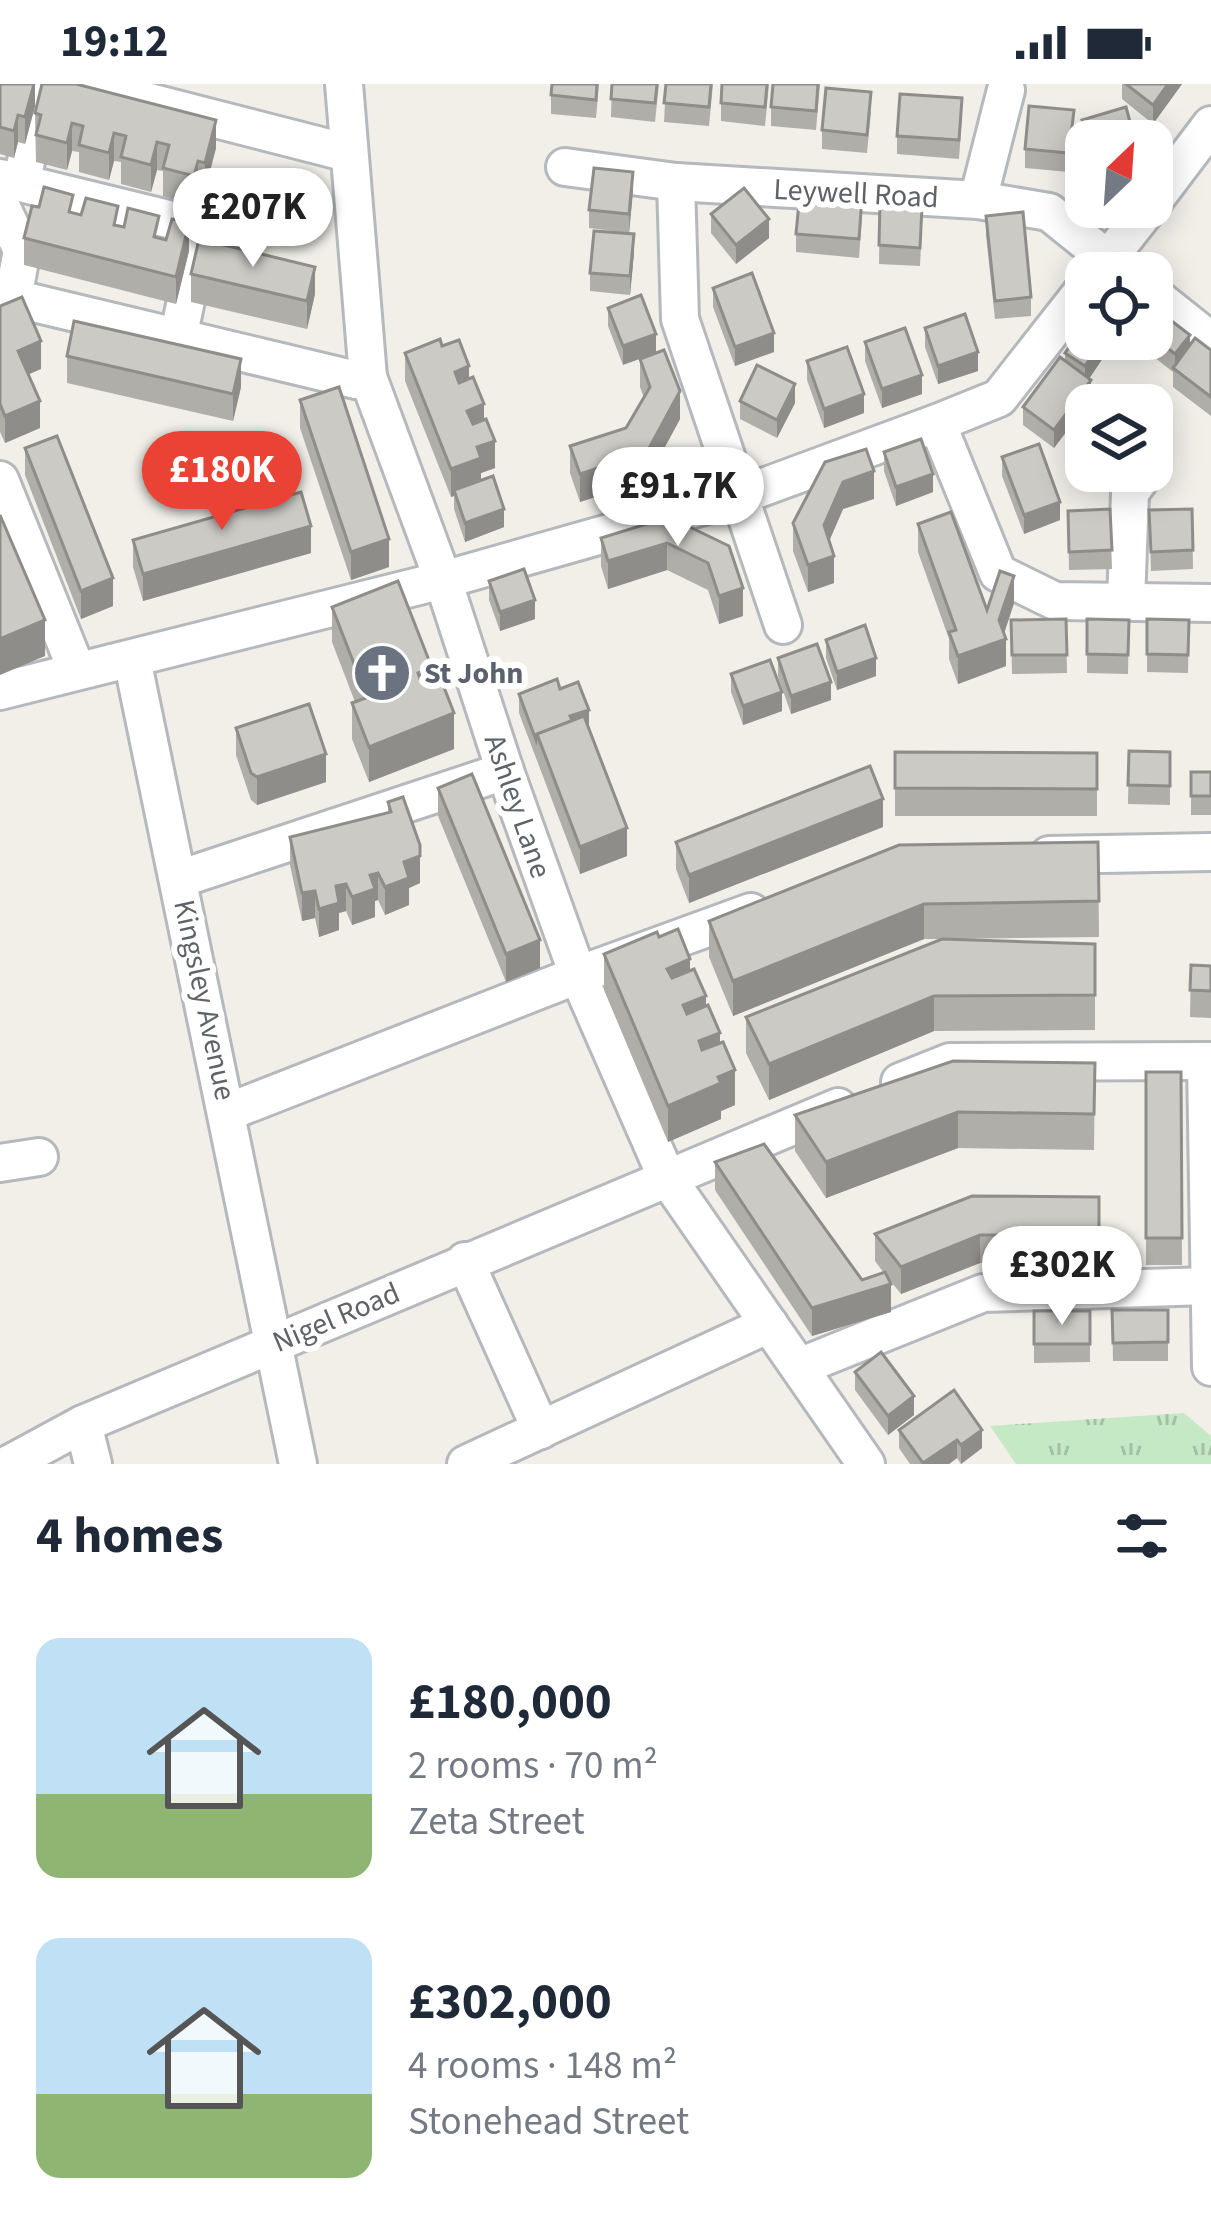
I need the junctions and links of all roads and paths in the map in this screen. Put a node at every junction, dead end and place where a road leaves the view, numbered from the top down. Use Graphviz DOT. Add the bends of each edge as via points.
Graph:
graph roads {
  1 [pos="44,84"];
  2 [pos="79,84"];
  3 [pos="344,84"];
  4 [pos="1006,90"];
  5 [pos="207,100"];
  6 [pos="1207,139"];
  7 [pos="348,153"];
  8 [pos="565,166"];
  9 [pos="1173,178"];
  10 [pos="676,182"];
  11 [pos="7,188"];
  12 [pos="979,200"];
  13 [pos="1085,252"];
  14 [pos="7,302"];
  15 [pos="1173,311"];
  16 [pos="1065,319"];
  17 [pos="178,339"];
  18 [pos="1211,341"];
  19 [pos="368,377"];
  20 [pos="937,423"];
  21 [pos="0,480"];
  22 [pos="1131,492"];
  23 [pos="739,496"];
  24 [pos="443,580"];
  25 [pos="1126,602"];
  26 [pos="1211,603"];
  27 [pos="783,626"];
  28 [pos="133,659"];
  29 [pos="77,671"];
  30 [pos="0,691"];
  31 [pos="505,771"];
  32 [pos="1211,852"];
  33 [pos="1021,855"];
  34 [pos="179,878"];
  35 [pos="794,896"];
  36 [pos="578,975"];
  37 [pos="1209,1061"];
  38 [pos="228,1112"];
  39 [pos="39,1157"];
  40 [pos="0,1163"];
  41 [pos="666,1176"];
  42 [pos="465,1262"];
  43 [pos="1209,1286"];
  44 [pos="769,1324"];
  45 [pos="275,1342"];
  46 [pos="799,1367"];
  47 [pos="1211,1367"];
  48 [pos="83,1424"];
  49 [pos="541,1430"];
  50 [pos="9,1464"];
  51 [pos="93,1464"];
  52 [pos="298,1464"];
  53 [pos="466,1464"];
  54 [pos="866,1464"];
  1 -- 11 [label="street"];
  2 -- 5 [label="street"];
  3 -- 7 [label="street, Ashley Lane"];
  4 -- 12 [label="street"];
  5 -- 7 [label="street"];
  6 -- 9 [label="street"];
  7 -- 19 [label="street, Ashley Lane"];
  8 -- 10 [label="street, Leywell Road"];
  10 -- 12 [label="street, Leywell Road"];
  10 -- 23 [label="street" via="680,319"];
  11 -- 14 [label="street" via="22,250"];
  11 -- 17 [label="street" via="201,227"];
  12 -- 13 [label="street, Leywell Road" via="1049,212"];
  14 -- 17 [label="street"];
  15 -- 18 [label="street"];
  16 -- 20 [label="street" via="999,398"];
  17 -- 19 [label="street"];
  19 -- 24 [label="street, Ashley Lane"];
  20 -- 23 [label="street"];
  20 -- 25 [label="street" via="998,573 1055,601"];
  21 -- 29 [label="street"];
  22 -- 25 [label="street"];
  23 -- 24 [label="street"];
  23 -- 27 [label="street"];
  24 -- 28 [label="street"];
  24 -- 31 [label="street, Ashley Lane"];
  25 -- 26 [label="street"];
  28 -- 29 [label="street"];
  28 -- 34 [label="street, Kingsley Avenue"];
  29 -- 30 [label="street"];
  31 -- 34 [label="street"];
  31 -- 36 [label="street, Ashley Lane"];
  32 -- 33 [label="street"];
  34 -- 38 [label="street, Kingsley Avenue"];
  35 -- 36 [label="street"];
  36 -- 38 [label="street"];
  36 -- 41 [label="street, Ashley Lane"];
  37 -- 41 [label="street, Nigel Road" via="950,1062"];
  37 -- 43 [label="street"];
  38 -- 45 [label="street, Kingsley Avenue"];
  39 -- 40 [label="street"];
  41 -- 42 [label="street, Nigel Road"];
  41 -- 44 [label="street, Ashley Lane"];
  42 -- 45 [label="street, Nigel Road"];
  42 -- 49 [label="street"];
  43 -- 46 [label="street" via="983,1293"];
  43 -- 47 [label="street"];
  44 -- 46 [label="street, Ashley Lane"];
  44 -- 49 [label="street"];
  45 -- 48 [label="street, Nigel Road"];
  45 -- 52 [label="street, Kingsley Avenue"];
  46 -- 54 [label="street, Ashley Lane"];
  48 -- 50 [label="street, Nigel Road"];
  48 -- 51 [label="street"];
  49 -- 53 [label="street"];
}
